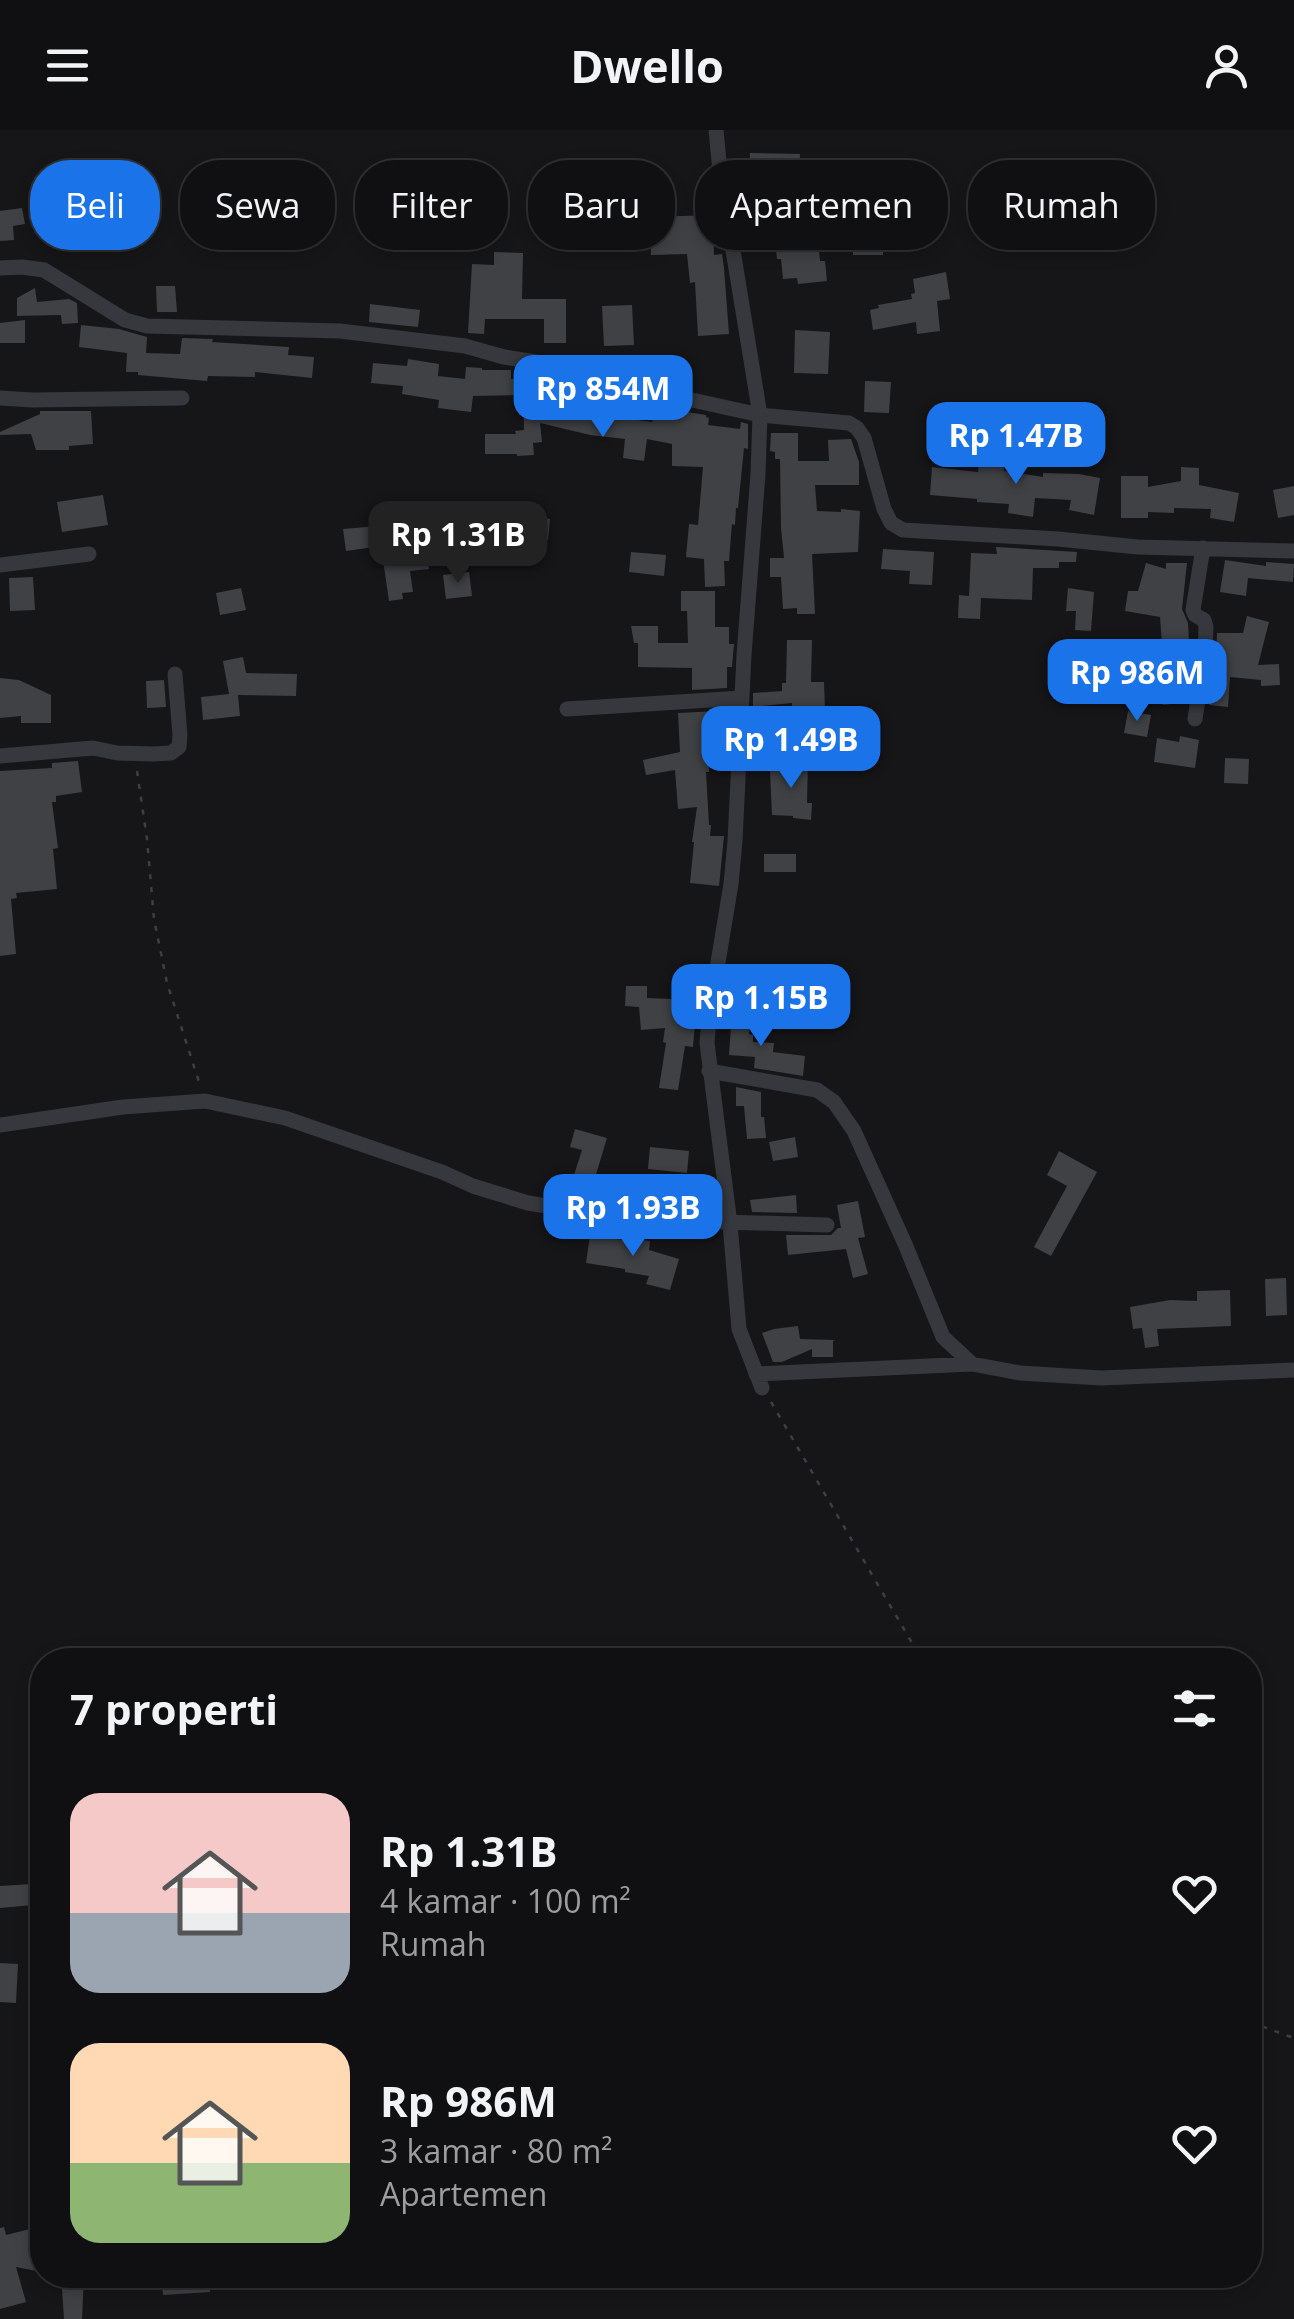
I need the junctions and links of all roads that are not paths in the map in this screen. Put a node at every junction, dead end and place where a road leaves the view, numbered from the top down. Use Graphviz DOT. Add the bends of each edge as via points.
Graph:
graph roads {
  1 [pos="716,130"];
  2 [pos="0,268"];
  3 [pos="0,398"];
  4 [pos="182,398"];
  5 [pos="760,416"];
  6 [pos="1203,548"];
  7 [pos="1294,551"];
  8 [pos="88,554"];
  9 [pos="0,566"];
  10 [pos="176,674"];
  11 [pos="742,698"];
  12 [pos="566,709"];
  13 [pos="1195,718"];
  14 [pos="0,756"];
  15 [pos="709,1071"];
  16 [pos="0,1125"];
  17 [pos="730,1224"];
  18 [pos="827,1226"];
  19 [pos="972,1364"];
  20 [pos="1294,1370"];
  1 -- 5 [label="street"];
  2 -- 5 [label="street" via="44,270 125,320 147,326 340,331 465,346 562,366 592,384"];
  3 -- 4 [label="street"];
  5 -- 6 [label="street" via="857,428 884,508 903,530"];
  5 -- 11 [label="street"];
  6 -- 7 [label="street"];
  6 -- 13 [label="street" via="1193,610 1204,620 1206,640"];
  8 -- 9 [label="street"];
  10 -- 14 [label="street" via="180,735 171,752 93,748"];
  11 -- 12 [label="street"];
  11 -- 15 [label="street" via="736,841 709,1017"];
  15 -- 17 [label="street"];
  15 -- 19 [label="street" via="816,1090 834,1102 854,1131 943,1337"];
  16 -- 17 [label="street" via="205,1101 285,1118 528,1203"];
  17 -- 18 [label="street"];
  17 -- 19 [label="street" via="739,1330 759,1381"];
  19 -- 20 [label="street" via="1101,1378"];
}
